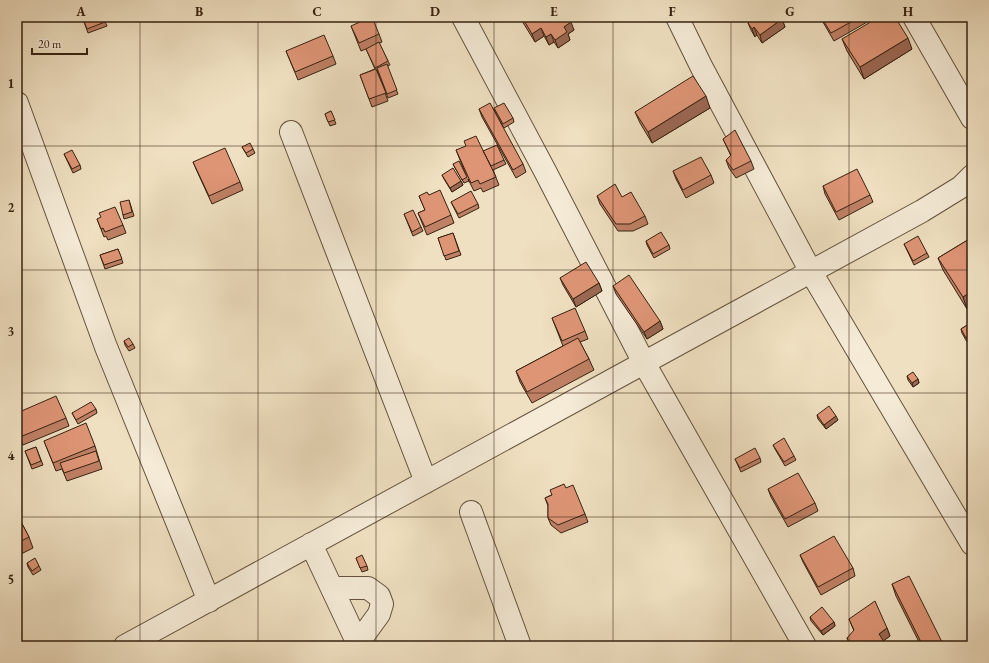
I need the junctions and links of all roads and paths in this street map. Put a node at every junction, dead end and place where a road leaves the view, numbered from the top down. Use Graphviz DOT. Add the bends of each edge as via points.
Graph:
graph roads {
  1 [pos="463,17"];
  2 [pos="677,17"];
  3 [pos="914,17"];
  4 [pos="17,104"];
  5 [pos="972,118"];
  6 [pos="290,132"];
  7 [pos="972,176"];
  8 [pos="811,272"];
  9 [pos="644,364"];
  10 [pos="426,482"];
  11 [pos="471,512"];
  12 [pos="311,544"];
  13 [pos="972,544"];
  14 [pos="332,588"];
  15 [pos="209,600"];
  16 [pos="358,644"];
  17 [pos="125,646"];
  18 [pos="520,646"];
  19 [pos="805,646"];
  1 -- 9 [label="street"];
  2 -- 8 [label="street"];
  3 -- 5 [label="street"];
  4 -- 15 [label="street" via="106,347"];
  6 -- 10 [label="street"];
  7 -- 8 [label="street" via="961,187 922,211"];
  8 -- 9 [label="street"];
  8 -- 13 [label="street"];
  9 -- 10 [label="street"];
  9 -- 19 [label="street"];
  10 -- 12 [label="street"];
  11 -- 18 [label="street"];
  12 -- 14 [label="street"];
  12 -- 15 [label="street"];
  14 -- 16 [label="street"];
  14 -- 16 [label="street" via="368,588 379,596 382,604 379,614"];
  15 -- 17 [label="street"];
}
